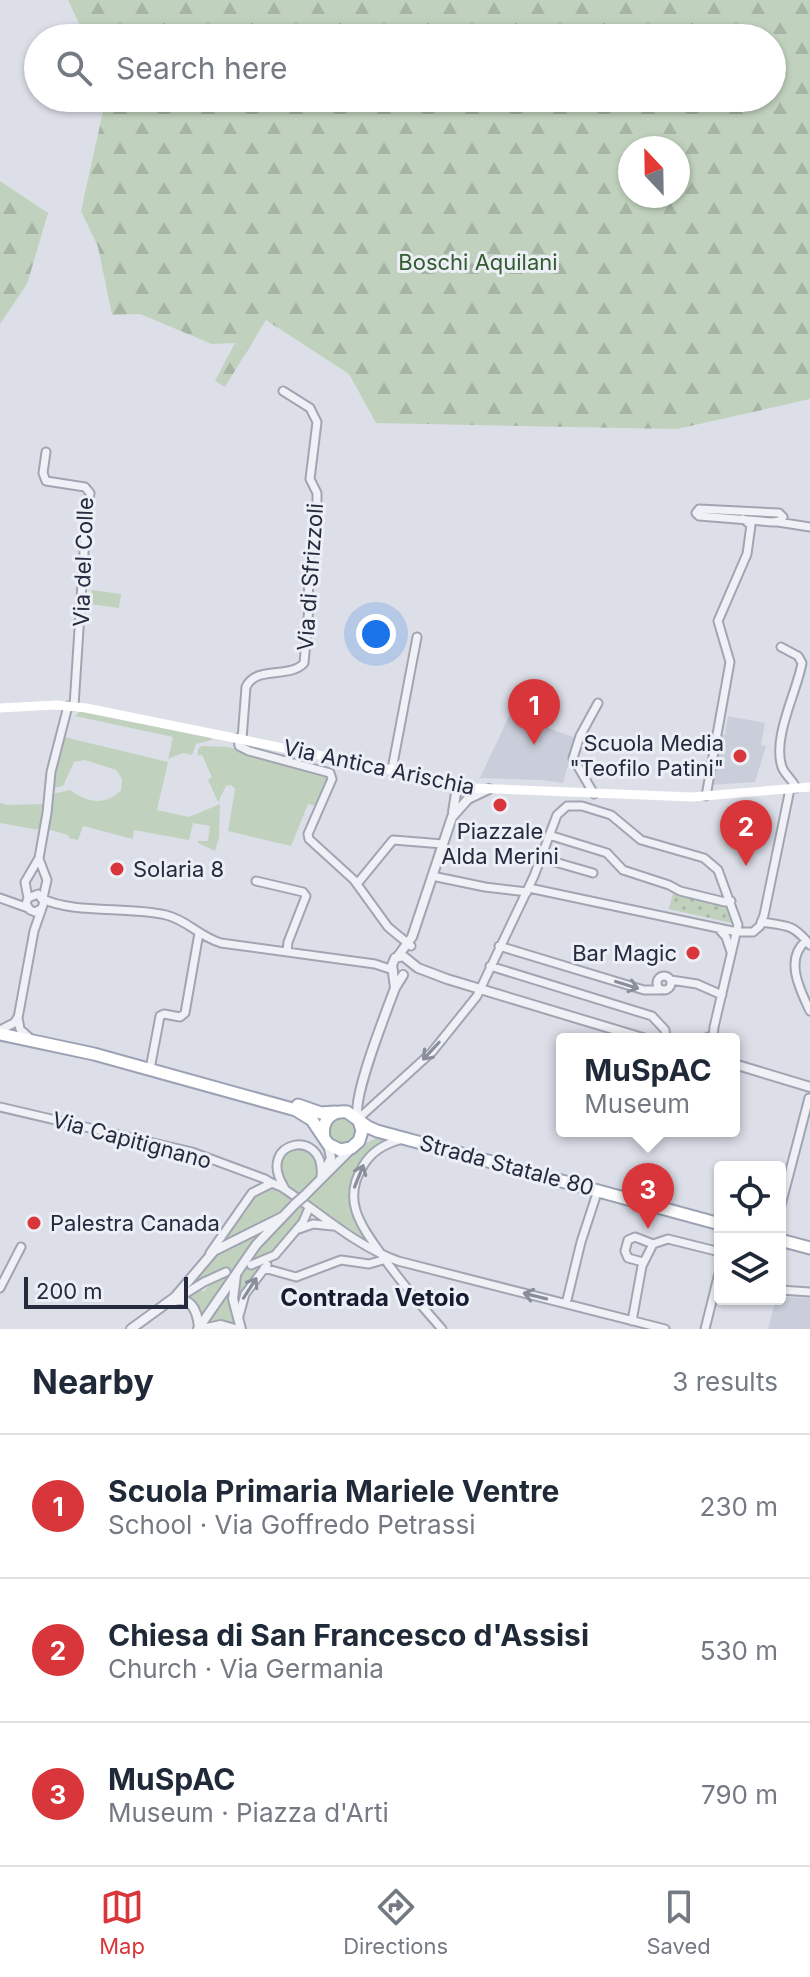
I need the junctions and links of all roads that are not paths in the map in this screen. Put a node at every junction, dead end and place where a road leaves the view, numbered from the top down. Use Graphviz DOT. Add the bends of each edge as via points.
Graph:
graph roads {
  1 [pos="283,391"];
  2 [pos="46,452"];
  3 [pos="743,519"];
  4 [pos="780,520"];
  5 [pos="765,521"];
  6 [pos="810,527"];
  7 [pos="751,535"];
  8 [pos="417,637"];
  9 [pos="781,647"];
  10 [pos="598,703"];
  11 [pos="71,706"];
  12 [pos="0,708"];
  13 [pos="240,738"];
  14 [pos="392,769"];
  15 [pos="810,778"];
  16 [pos="443,782"];
  17 [pos="461,787"];
  18 [pos="810,787"];
  19 [pos="793,788"];
  20 [pos="489,789"];
  21 [pos="578,793"];
  22 [pos="594,794"];
  23 [pos="706,796"];
  24 [pos="456,806"];
  25 [pos="577,806"];
  26 [pos="549,835"];
  27 [pos="443,844"];
  28 [pos="39,858"];
  29 [pos="541,858"];
  30 [pos="32,871"];
  31 [pos="593,873"];
  32 [pos="45,874"];
  33 [pos="432,876"];
  34 [pos="256,881"];
  35 [pos="357,884"];
  36 [pos="528,890"];
  37 [pos="27,898"];
  38 [pos="43,898"];
  39 [pos="4,899"];
  40 [pos="731,901"];
  41 [pos="62,904"];
  42 [pos="42,908"];
  43 [pos="29,909"];
  44 [pos="761,922"];
  45 [pos="718,928"];
  46 [pos="34,931"];
  47 [pos="737,932"];
  48 [pos="199,933"];
  49 [pos="410,943"];
  50 [pos="808,943"];
  51 [pos="499,946"];
  52 [pos="287,952"];
  53 [pos="731,954"];
  54 [pos="396,958"];
  55 [pos="410,961"];
  56 [pos="375,964"];
  57 [pos="490,966"];
  58 [pos="393,970"];
  59 [pos="423,971"];
  60 [pos="405,974"];
  61 [pos="674,982"];
  62 [pos="395,988"];
  63 [pos="479,990"];
  64 [pos="660,990"];
  65 [pos="722,995"];
  66 [pos="810,1011"];
  67 [pos="18,1014"];
  68 [pos="0,1032"];
  69 [pos="626,1033"];
  70 [pos="665,1033"];
  71 [pos="712,1033"];
  72 [pos="34,1040"];
  73 [pos="740,1066"];
  74 [pos="150,1069"];
  75 [pos="810,1087"];
  76 [pos="231,1091"];
  77 [pos="358,1096"];
  78 [pos="809,1098"];
  79 [pos="0,1107"];
  80 [pos="372,1107"];
  81 [pos="339,1111"];
  82 [pos="358,1119"];
  83 [pos="386,1133"];
  84 [pos="408,1138"];
  85 [pos="326,1141"];
  86 [pos="355,1145"];
  87 [pos="318,1182"];
  88 [pos="270,1184"];
  89 [pos="786,1186"];
  90 [pos="284,1187"];
  91 [pos="598,1190"];
  92 [pos="309,1208"];
  93 [pos="282,1217"];
  94 [pos="714,1222"];
  95 [pos="341,1229"];
  96 [pos="297,1230"];
  97 [pos="366,1240"];
  98 [pos="786,1242"];
  99 [pos="653,1244"];
  100 [pos="21,1247"];
  101 [pos="810,1248"];
  102 [pos="714,1250"];
  103 [pos="275,1255"];
  104 [pos="383,1257"];
  105 [pos="204,1260"];
  106 [pos="643,1262"];
  107 [pos="251,1265"];
  108 [pos="264,1268"];
  109 [pos="238,1271"];
  110 [pos="226,1272"];
  111 [pos="0,1288"];
  112 [pos="786,1290"];
  113 [pos="810,1292"];
  114 [pos="714,1293"];
  115 [pos="171,1302"];
  116 [pos="566,1304"];
  117 [pos="632,1321"];
  118 [pos="200,1328"];
  119 [pos="238,1328"];
  120 [pos="131,1329"];
  121 [pos="442,1329"];
  122 [pos="665,1329"];
  123 [pos="705,1329"];
  1 -- 13 [label="street, Via di Sfrizzoli" via="310,408 317,422 310,482 317,507 304,663 249,680"];
  2 -- 11 [label="street, Via del Colle" via="46,481 90,491"];
  3 -- 4 [label="street" via="699,516 696,511 779,513"];
  3 -- 5 [label="street"];
  3 -- 7 [label="street" via="751,525"];
  4 -- 5 [label="street"];
  4 -- 6 [label="street"];
  5 -- 7 [label="street"];
  7 -- 23 [label="street" via="719,616 730,662"];
  8 -- 14 [label="street"];
  9 -- 19 [label="street" via="802,663 784,720 781,756"];
  10 -- 22 [label="street" via="573,758"];
  11 -- 12 [label="main road, Via Antica Arischia"];
  11 -- 13 [label="main road, Via Antica Arischia"];
  11 -- 28 [label="street" via="51,772"];
  13 -- 14 [label="main road, Via Antica Arischia"];
  13 -- 35 [label="street" via="239,746 249,751 330,773 308,837"];
  14 -- 16 [label="main road, Via Antica Arischia"];
  15 -- 18 [label="street"];
  16 -- 17 [label="main road, Via Antica Arischia"];
  16 -- 24 [label="street"];
  17 -- 20 [label="main road, Via Antica Arischia"];
  17 -- 24 [label="street" via="462,799"];
  18 -- 19 [label="main road, Via Antica Arischia"];
  19 -- 23 [label="main road, Via Antica Arischia"];
  19 -- 44 [label="street"];
  20 -- 21 [label="main road, Via Antica Arischia"];
  20 -- 24 [label="street"];
  21 -- 22 [label="main road, Via Antica Arischia"];
  21 -- 25 [label="street"];
  22 -- 23 [label="main road, Via Antica Arischia"];
  24 -- 27 [label="street"];
  25 -- 26 [label="street" via="560,811"];
  25 -- 40 [label="street" via="615,817 641,840 708,860"];
  26 -- 29 [label="street"];
  26 -- 40 [label="street" via="604,852 623,870 680,891"];
  27 -- 33 [label="street"];
  27 -- 35 [label="street" via="393,840"];
  28 -- 30 [label="street"];
  28 -- 32 [label="street"];
  29 -- 31 [label="street"];
  29 -- 36 [label="street"];
  30 -- 32 [label="street"];
  30 -- 37 [label="street" via="25,882"];
  32 -- 38 [label="street"];
  33 -- 36 [label="street"];
  33 -- 49 [label="street"];
  34 -- 52 [label="street" via="305,894"];
  35 -- 49 [label="street" via="377,915"];
  36 -- 45 [label="street"];
  36 -- 51 [label="street"];
  37 -- 38 [label="street"];
  37 -- 39 [label="street"];
  37 -- 43 [label="street"];
  38 -- 41 [label="street"];
  38 -- 42 [label="street"];
  39 -- 43 [label="street"];
  40 -- 47 [label="street"];
  41 -- 42 [label="street"];
  41 -- 48 [label="street" via="166,915"];
  42 -- 43 [label="street"];
  42 -- 46 [label="street"];
  43 -- 46 [label="street"];
  44 -- 47 [label="street" via="755,931"];
  44 -- 50 [label="street" via="794,928"];
  45 -- 47 [label="street"];
  45 -- 53 [label="street"];
  46 -- 67 [label="street"];
  47 -- 53 [label="street"];
  48 -- 52 [label="street" via="221,943"];
  48 -- 74 [label="street" via="185,1013 160,1016"];
  49 -- 54 [label="street"];
  49 -- 55 [label="street"];
  50 -- 66 [label="street" via="800,949 795,975"];
  51 -- 57 [label="street"];
  51 -- 64 [label="street, one-way" via="644,990"];
  52 -- 56 [label="street"];
  53 -- 65 [label="street"];
  54 -- 55 [label="street"];
  54 -- 56 [label="street"];
  54 -- 58 [label="street"];
  55 -- 59 [label="street"];
  55 -- 60 [label="street"];
  56 -- 58 [label="street"];
  57 -- 63 [label="street"];
  57 -- 70 [label="street" via="652,1016"];
  58 -- 60 [label="street"];
  58 -- 62 [label="street"];
  59 -- 60 [label="street"];
  59 -- 63 [label="street"];
  60 -- 62 [label="street"];
  61 -- 64 [label="street"];
  61 -- 64 [label="street" via="658,977"];
  61 -- 65 [label="street" via="697,984"];
  62 -- 77 [label="street"];
  63 -- 69 [label="street"];
  63 -- 80 [label="street, one-way" via="432,1052"];
  65 -- 71 [label="street"];
  67 -- 68 [label="street"];
  67 -- 72 [label="street" via="20,1029"];
  68 -- 72 [label="main road"];
  72 -- 74 [label="main road"];
  73 -- 75 [label="street"];
  74 -- 76 [label="main road"];
  76 -- 81 [label="main road" via="321,1113"];
  76 -- 85 [label="main road" via="302,1113"];
  77 -- 80 [label="street" via="361,1106"];
  77 -- 81 [label="street"];
  77 -- 82 [label="street"];
  78 -- 89 [label="street"];
  79 -- 88 [label="street, Via Capitignano" via="192,1152"];
  80 -- 82 [label="street"];
  81 -- 82 [label="main road"];
  81 -- 85 [label="main road" via="325,1122"];
  82 -- 83 [label="main road, Strada Statale 80"];
  82 -- 86 [label="main road" via="362,1132"];
  83 -- 84 [label="main road, Strada Statale 80"];
  83 -- 86 [label="main road"];
  84 -- 91 [label="main road, Strada Statale 80"];
  97 -- 84 [label="street, one-way" via="354,1210 358,1175 376,1150"];
  85 -- 86 [label="main road" via="341,1150"];
  85 -- 87 [label="street" via="330,1161"];
  86 -- 87 [label="street"];
  87 -- 90 [label="street" via="321,1165 316,1153 294,1145 276,1162"];
  87 -- 93 [label="street, bridge"];
  88 -- 90 [label="street, Via Capitignano"];
  88 -- 105 [label="street" via="252,1193"];
  90 -- 92 [label="street, Via Capitignano"];
  91 -- 94 [label="main road, Strada Statale 80"];
  91 -- 116 [label="street"];
  92 -- 95 [label="street, Via Capitignano"];
  92 -- 96 [label="street"];
  93 -- 105 [label="street"];
  93 -- 109 [label="street"];
  95 -- 96 [label="street" via="320,1223"];
  95 -- 97 [label="street, Via Capitignano"];
  96 -- 103 [label="street"];
  97 -- 104 [label="street"];
  98 -- 101 [label="main road"];
  99 -- 102 [label="street" via="668,1239"];
  99 -- 106 [label="street"];
  99 -- 106 [label="street" via="629,1238 627,1257"];
  100 -- 111 [label="street"];
  103 -- 107 [label="street"];
  103 -- 108 [label="street"];
  104 -- 108 [label="street" via="369,1264 341,1260 296,1277"];
  116 -- 104 [label="street, one-way"];
  104 -- 121 [label="street"];
  105 -- 115 [label="street"];
  106 -- 117 [label="street"];
  119 -- 108 [label="street, one-way" via="242,1300"];
  109 -- 118 [label="street"];
  109 -- 119 [label="street" via="233,1299"];
  110 -- 115 [label="street"];
  112 -- 113 [label="street"];
  114 -- 123 [label="street"];
  115 -- 118 [label="street" via="192,1304"];
  115 -- 120 [label="street"];
  116 -- 117 [label="street"];
  117 -- 122 [label="street"];
  118 -- 119 [label="street"];
}
